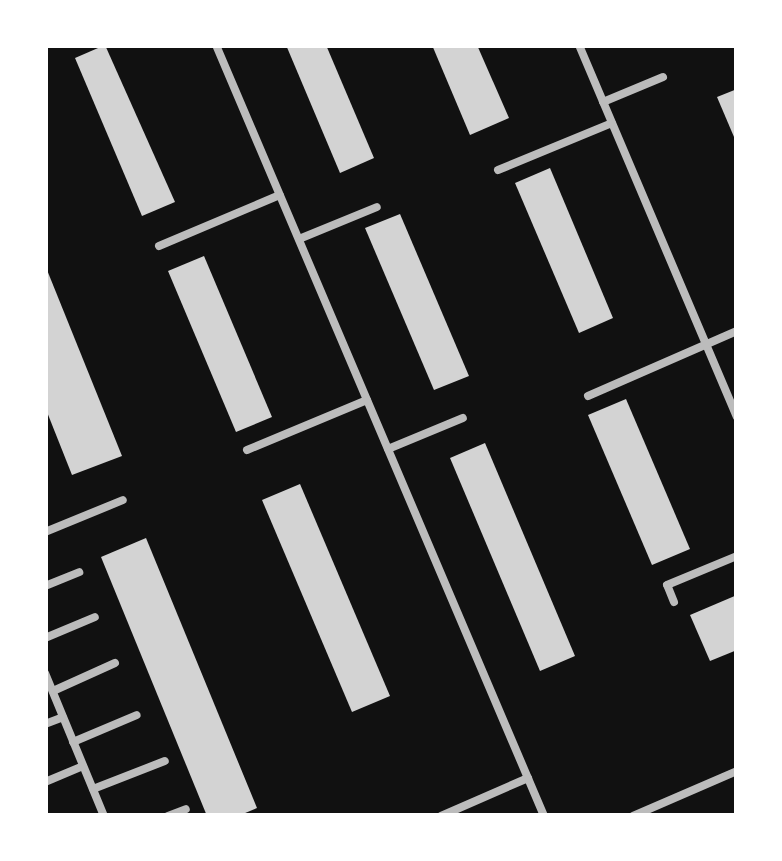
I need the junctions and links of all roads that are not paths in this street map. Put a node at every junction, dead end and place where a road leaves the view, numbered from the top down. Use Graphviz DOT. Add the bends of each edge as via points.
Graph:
graph roads {
  1 [pos="216,45"];
  2 [pos="579,45"];
  3 [pos="664,76"];
  4 [pos="603,102"];
  5 [pos="612,123"];
  6 [pos="498,170"];
  7 [pos="280,195"];
  8 [pos="377,207"];
  9 [pos="299,239"];
  10 [pos="159,246"];
  11 [pos="737,331"];
  12 [pos="706,344"];
  13 [pos="588,396"];
  14 [pos="368,400"];
  15 [pos="737,417"];
  16 [pos="463,418"];
  17 [pos="388,449"];
  18 [pos="247,450"];
  19 [pos="122,500"];
  20 [pos="45,532"];
  21 [pos="737,556"];
  22 [pos="79,572"];
  23 [pos="45,586"];
  24 [pos="674,602"];
  25 [pos="95,617"];
  26 [pos="45,638"];
  27 [pos="115,664"];
  28 [pos="45,673"];
  29 [pos="52,691"];
  30 [pos="137,715"];
  31 [pos="63,717"];
  32 [pos="45,724"];
  33 [pos="73,742"];
  34 [pos="165,760"];
  35 [pos="83,766"];
  36 [pos="737,770"];
  37 [pos="528,778"];
  38 [pos="45,782"];
  39 [pos="93,789"];
  40 [pos="186,809"];
  41 [pos="103,816"];
  42 [pos="168,816"];
  43 [pos="441,816"];
  44 [pos="544,816"];
  45 [pos="633,816"];
  1 -- 7 [label="lane"];
  2 -- 4 [label="lane"];
  3 -- 4 [label="lane"];
  4 -- 5 [label="lane"];
  5 -- 6 [label="lane"];
  5 -- 12 [label="lane"];
  7 -- 9 [label="lane"];
  7 -- 10 [label="lane"];
  8 -- 9 [label="lane"];
  9 -- 14 [label="lane"];
  11 -- 12 [label="lane"];
  12 -- 13 [label="lane"];
  12 -- 15 [label="lane"];
  14 -- 17 [label="lane"];
  14 -- 18 [label="lane"];
  16 -- 17 [label="lane"];
  17 -- 37 [label="lane"];
  19 -- 20 [label="lane"];
  21 -- 24 [label="lane" via="667,584"];
  22 -- 23 [label="lane"];
  25 -- 26 [label="lane"];
  27 -- 29 [label="lane"];
  28 -- 29 [label="lane"];
  29 -- 31 [label="lane"];
  30 -- 33 [label="lane"];
  31 -- 32 [label="lane"];
  31 -- 33 [label="lane"];
  33 -- 35 [label="lane"];
  34 -- 39 [label="lane"];
  35 -- 38 [label="lane"];
  35 -- 39 [label="lane"];
  36 -- 45 [label="lane"];
  37 -- 43 [label="lane"];
  37 -- 44 [label="lane"];
  39 -- 41 [label="lane"];
  40 -- 42 [label="lane"];
}
